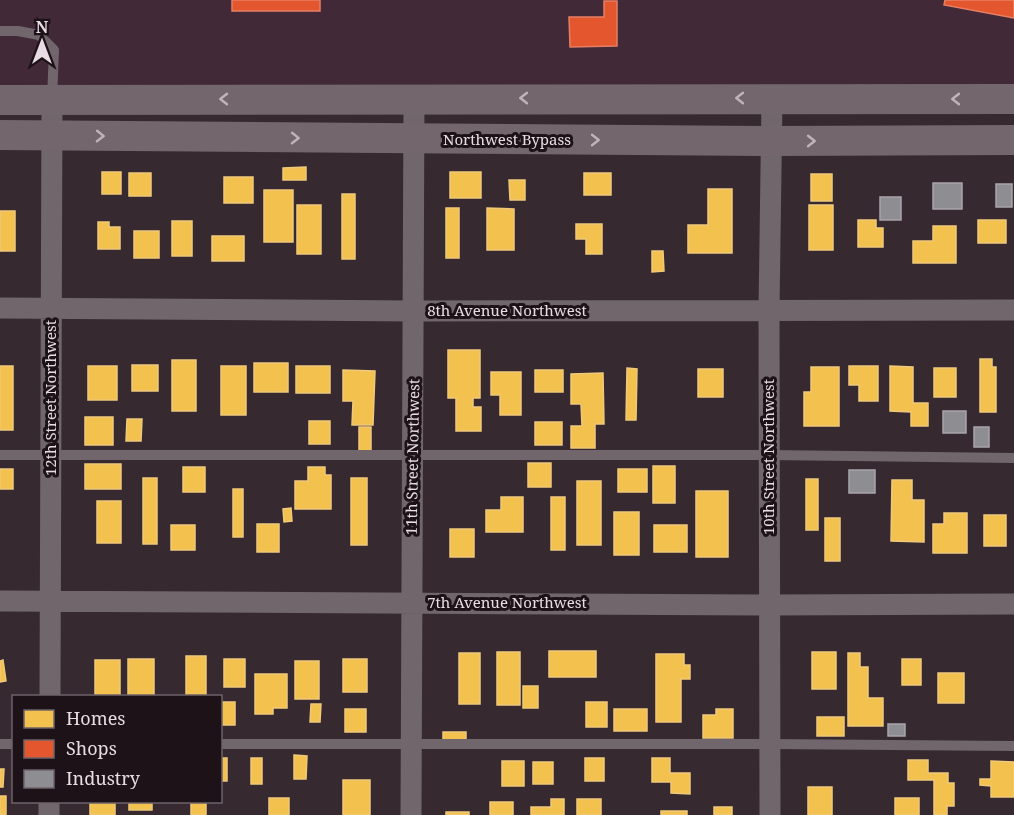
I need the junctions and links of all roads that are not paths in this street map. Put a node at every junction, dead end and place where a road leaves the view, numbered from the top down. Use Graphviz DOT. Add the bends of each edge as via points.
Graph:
graph roads {
  1 [pos="0,31"];
  2 [pos="414,98"];
  3 [pos="772,98"];
  4 [pos="1014,99"];
  5 [pos="0,100"];
  6 [pos="52,100"];
  7 [pos="0,135"];
  8 [pos="53,135"];
  9 [pos="414,139"];
  10 [pos="1014,140"];
  11 [pos="772,141"];
  12 [pos="0,308"];
  13 [pos="52,308"];
  14 [pos="1014,310"];
  15 [pos="414,311"];
  16 [pos="769,311"];
  17 [pos="0,455"];
  18 [pos="51,455"];
  19 [pos="769,455"];
  20 [pos="412,456"];
  21 [pos="1014,458"];
  22 [pos="0,601"];
  23 [pos="50,602"];
  24 [pos="411,602"];
  25 [pos="1014,604"];
  26 [pos="769,605"];
  27 [pos="50,695"];
  28 [pos="222,744"];
  29 [pos="411,744"];
  30 [pos="770,744"];
  31 [pos="1014,746"];
  32 [pos="411,815"];
  33 [pos="770,815"];
  1 -- 6 [label="lane" via="39,35 54,50"];
  3 -- 2 [label="main road, one-way"];
  2 -- 6 [label="main road, one-way"];
  2 -- 9 [label="street, 11th Street Northwest"];
  4 -- 3 [label="main road, one-way"];
  3 -- 11 [label="street, 10th Street Northwest"];
  5 -- 6 [label="main road"];
  6 -- 8 [label="street, 12th Street Northwest"];
  7 -- 8 [label="main road, Northwest Bypass"];
  8 -- 9 [label="main road, Northwest Bypass, one-way"];
  8 -- 13 [label="street, 12th Street Northwest"];
  9 -- 11 [label="main road, Northwest Bypass, one-way"];
  9 -- 15 [label="street, 11th Street Northwest"];
  11 -- 10 [label="main road, Northwest Bypass, one-way"];
  11 -- 16 [label="street, 10th Street Northwest"];
  12 -- 13 [label="street, 8th Avenue Northwest"];
  13 -- 15 [label="street, 8th Avenue Northwest"];
  13 -- 18 [label="street, 12th Street Northwest"];
  14 -- 16 [label="street, 8th Avenue Northwest"];
  15 -- 16 [label="street, 8th Avenue Northwest"];
  15 -- 20 [label="street, 11th Street Northwest"];
  16 -- 19 [label="street, 10th Street Northwest"];
  17 -- 18 [label="lane"];
  18 -- 20 [label="lane"];
  18 -- 23 [label="street, 12th Street Northwest"];
  19 -- 20 [label="lane"];
  19 -- 21 [label="lane"];
  19 -- 26 [label="street, 10th Street Northwest"];
  20 -- 24 [label="street, 11th Street Northwest"];
  22 -- 23 [label="street, 7th Avenue Northwest"];
  23 -- 24 [label="street, 7th Avenue Northwest"];
  23 -- 27 [label="street, 12th Street Northwest"];
  24 -- 26 [label="street, 7th Avenue Northwest"];
  24 -- 29 [label="street, 11th Street Northwest"];
  25 -- 26 [label="street, 7th Avenue Northwest"];
  26 -- 30 [label="street, 10th Street Northwest"];
  28 -- 29 [label="lane"];
  29 -- 30 [label="lane"];
  29 -- 32 [label="street, 11th Street Northwest"];
  30 -- 31 [label="lane"];
  30 -- 33 [label="street, 10th Street Northwest"];
}
